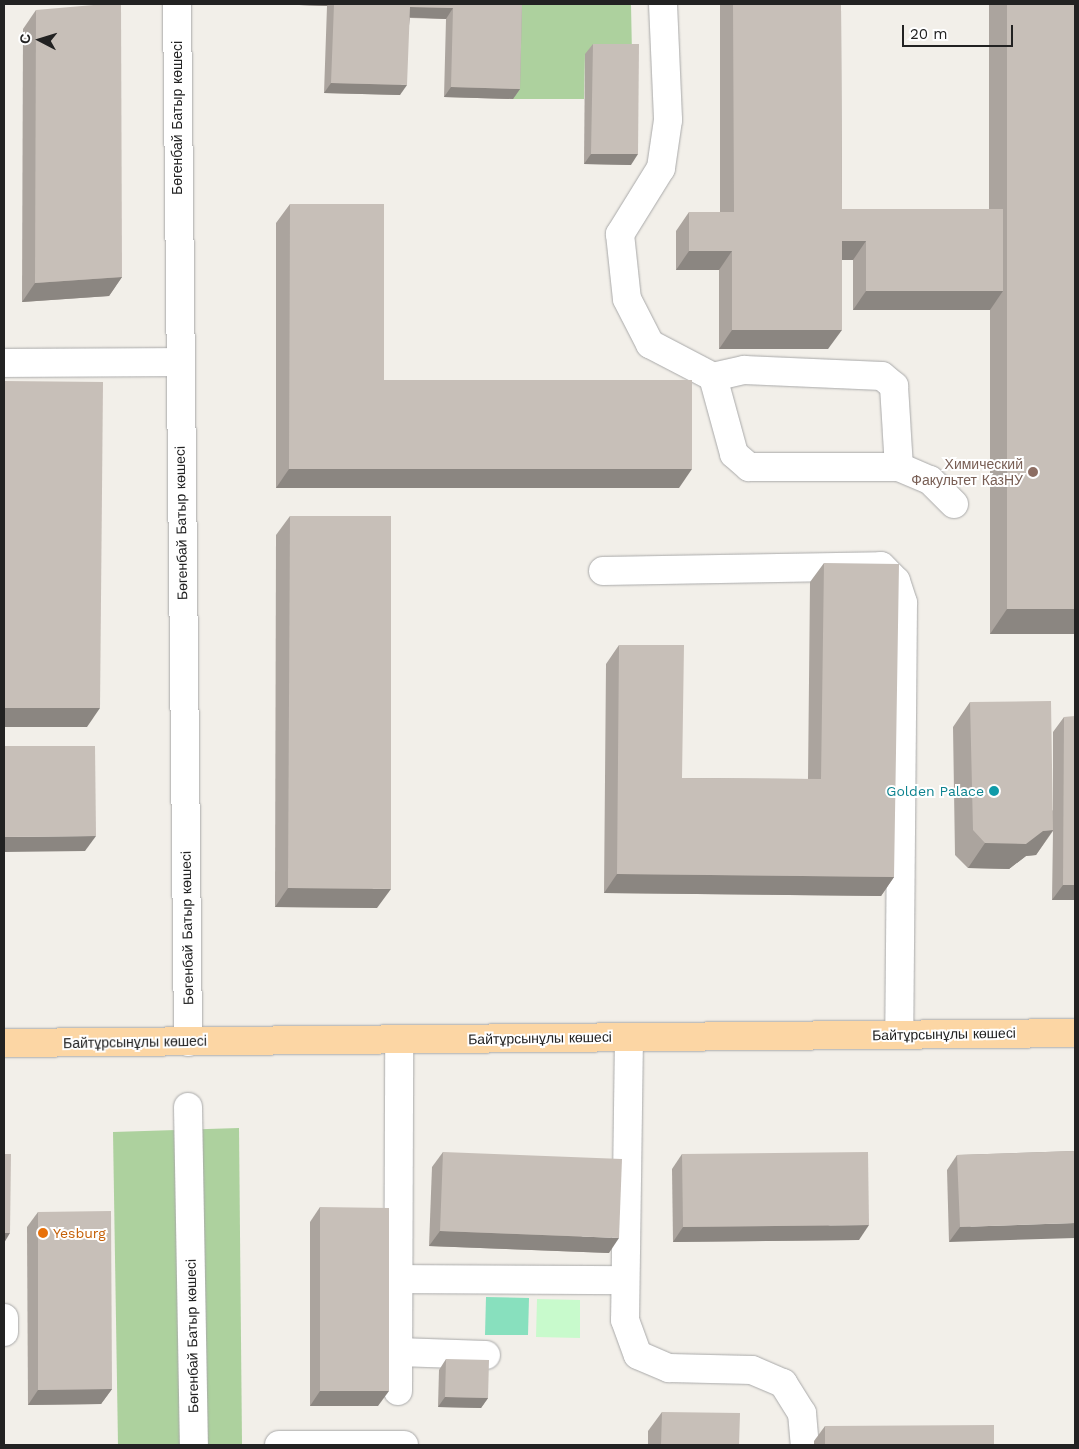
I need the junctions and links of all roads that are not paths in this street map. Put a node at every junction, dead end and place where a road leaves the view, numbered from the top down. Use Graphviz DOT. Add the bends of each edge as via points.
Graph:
graph roads {
  1 [pos="176,4"];
  2 [pos="663,4"];
  3 [pos="4,362"];
  4 [pos="179,362"];
  5 [pos="713,377"];
  6 [pos="899,467"];
  7 [pos="954,504"];
  8 [pos="603,571"];
  9 [pos="1075,1033"];
  10 [pos="899,1034"];
  11 [pos="629,1037"];
  12 [pos="399,1040"];
  13 [pos="188,1042"];
  14 [pos="4,1044"];
  15 [pos="188,1107"];
  16 [pos="398,1279"];
  17 [pos="625,1280"];
  18 [pos="4,1318"];
  19 [pos="4,1332"];
  20 [pos="398,1352"];
  21 [pos="486,1355"];
  22 [pos="398,1390"];
  23 [pos="194,1445"];
  24 [pos="279,1445"];
  25 [pos="404,1445"];
  26 [pos="805,1445"];
  1 -- 4 [label="street, Бөгенбай Батыр көшесі"];
  2 -- 5 [label="street" via="668,120 661,168 620,234 627,299 650,344"];
  3 -- 4 [label="street"];
  4 -- 13 [label="street, Бөгенбай Батыр көшесі"];
  5 -- 6 [label="street" via="734,454 749,466"];
  5 -- 6 [label="street" via="744,370 882,376 894,386"];
  6 -- 7 [label="street" via="930,480"];
  8 -- 10 [label="street" via="881,566 896,581 903,603"];
  9 -- 10 [label="main road, Байтұрсынұлы көшесі"];
  10 -- 11 [label="main road, Байтұрсынұлы көшесі"];
  11 -- 12 [label="main road, Байтұрсынұлы көшесі"];
  11 -- 17 [label="street"];
  12 -- 13 [label="main road, Байтұрсынұлы көшесі"];
  12 -- 16 [label="street"];
  13 -- 14 [label="main road, Байтұрсынұлы көшесі"];
  15 -- 23 [label="street, Бөгенбай Батыр көшесі"];
  16 -- 17 [label="street"];
  16 -- 20 [label="street"];
  17 -- 26 [label="street" via="624,1320 638,1355 669,1368 752,1370 782,1383 802,1413"];
  18 -- 19 [label="street"];
  20 -- 21 [label="street"];
  20 -- 22 [label="street"];
  24 -- 25 [label="street"];
}
